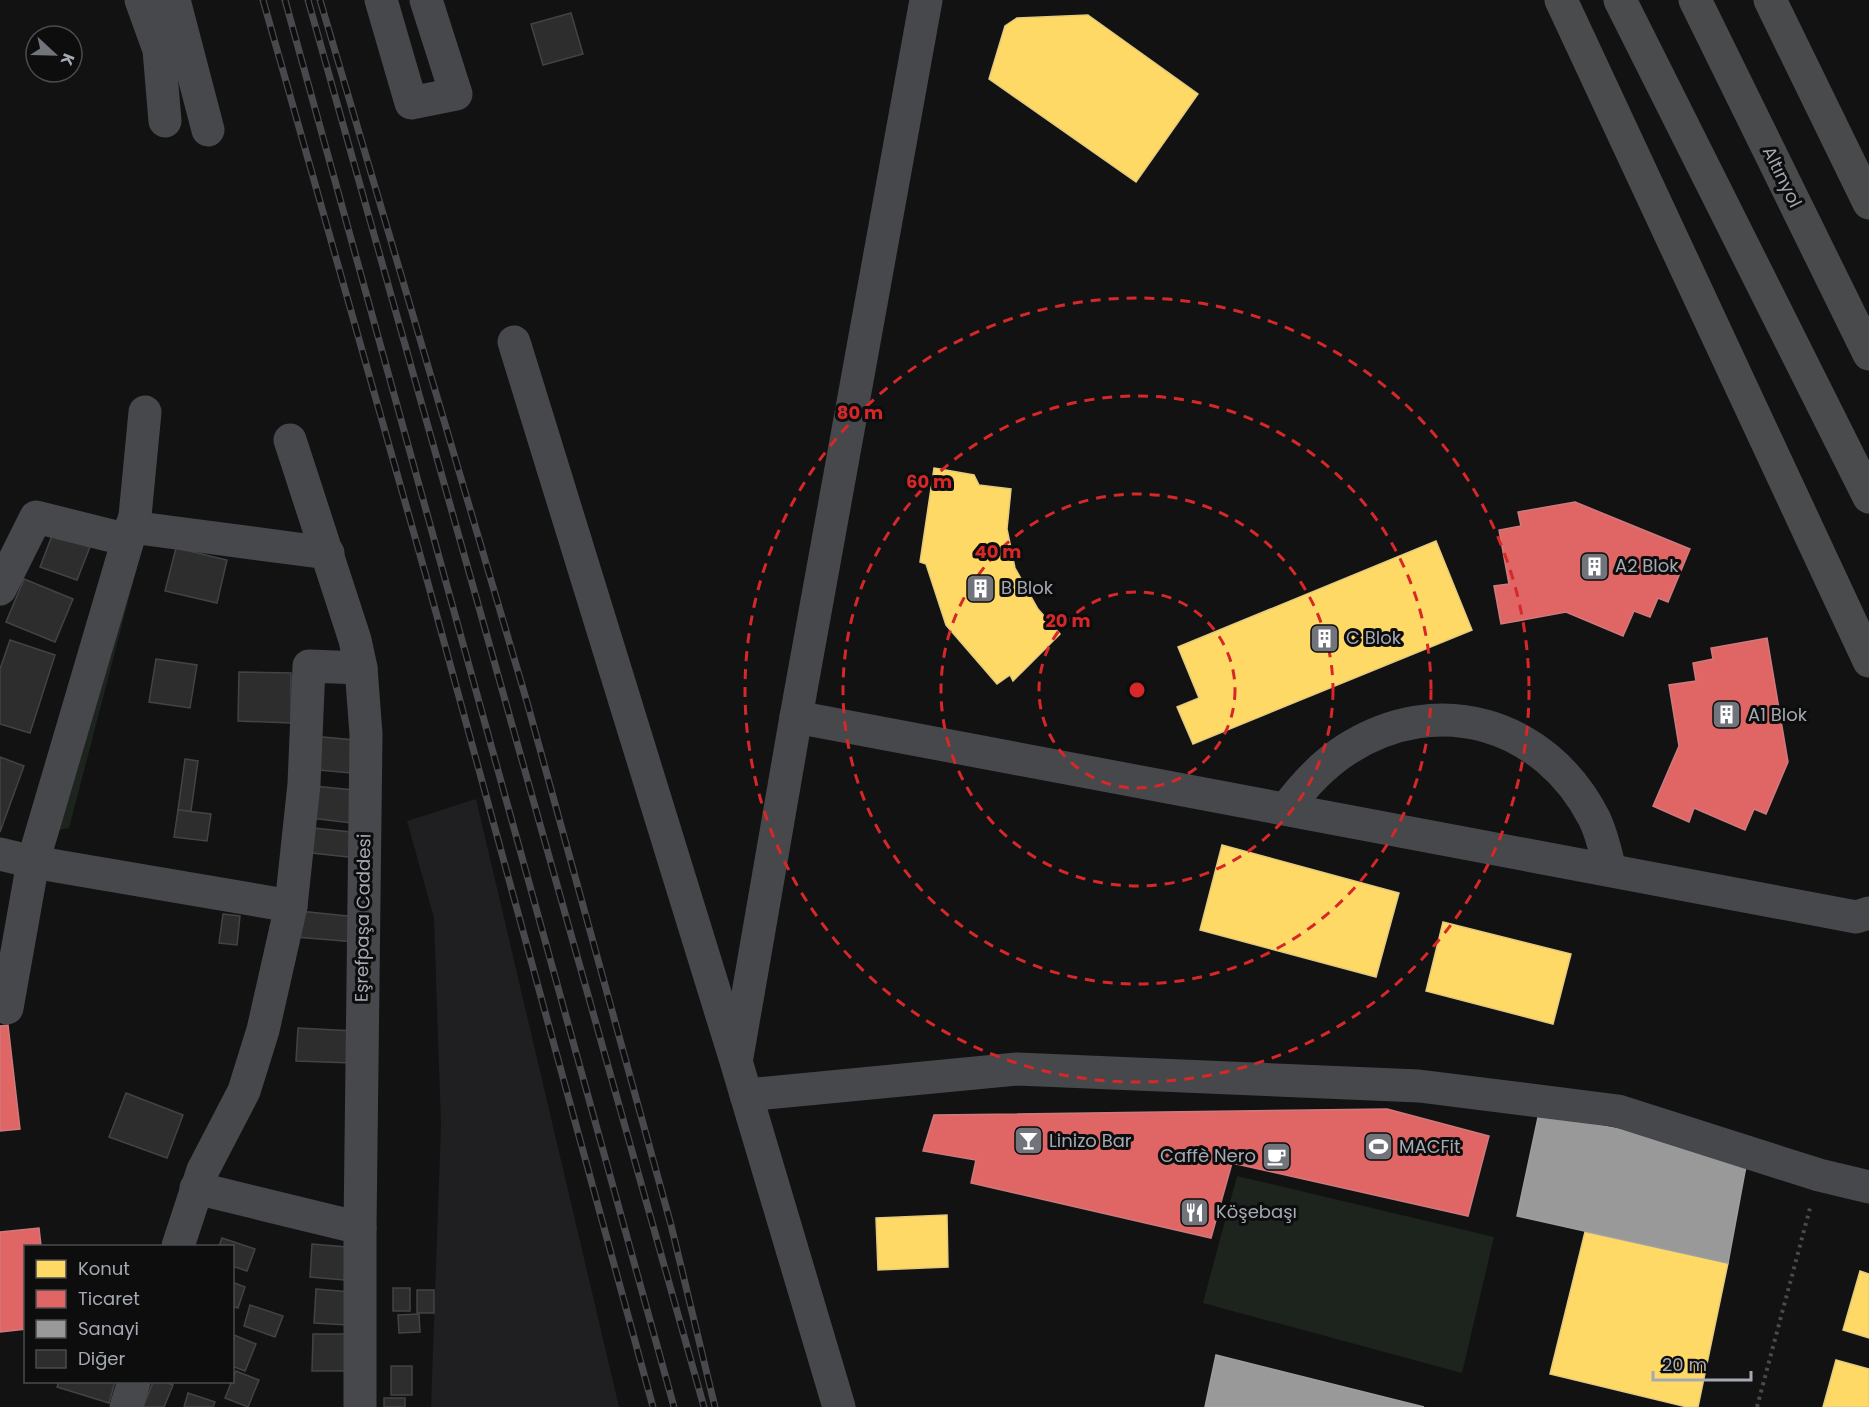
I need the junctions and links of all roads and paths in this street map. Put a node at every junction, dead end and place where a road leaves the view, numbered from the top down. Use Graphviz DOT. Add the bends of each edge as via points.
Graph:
graph roads {
  1 [pos="141,0"];
  2 [pos="174,0"];
  3 [pos="381,0"];
  4 [pos="426,0"];
  5 [pos="926,0"];
  6 [pos="1561,0"];
  7 [pos="1620,0"];
  8 [pos="1695,0"];
  9 [pos="1770,0"];
  10 [pos="165,121"];
  11 [pos="208,130"];
  12 [pos="1869,203"];
  13 [pos="514,342"];
  14 [pos="1869,354"];
  15 [pos="145,412"];
  16 [pos="290,440"];
  17 [pos="1869,497"];
  18 [pos="130,533"];
  19 [pos="328,553"];
  20 [pos="0,589"];
  21 [pos="1869,661"];
  22 [pos="361,668"];
  23 [pos="796,717"];
  24 [pos="1286,809"];
  25 [pos="0,854"];
  26 [pos="33,862"];
  27 [pos="1610,870"];
  28 [pos="291,906"];
  29 [pos="1869,913"];
  30 [pos="7,1008"];
  31 [pos="736,1061"];
  32 [pos="746,1095"];
  33 [pos="1819,1175"];
  34 [pos="1869,1187"];
  35 [pos="196,1188"];
  36 [pos="360,1228"];
  37 [pos="178,1245"];
  38 [pos="134,1383"];
  39 [pos="126,1407"];
  40 [pos="360,1407"];
  41 [pos="839,1407"];
  42 [pos="1757,1407"];
  1 -- 10 [label="street" via="159,50"];
  2 -- 11 [label="street"];
  3 -- 4 [label="street" via="411,103 456,94"];
  5 -- 23 [label="street"];
  6 -- 21 [label="main road"];
  7 -- 17 [label="main road"];
  8 -- 14 [label="highway, Altınyol"];
  9 -- 12 [label="highway"];
  13 -- 31 [label="street"];
  15 -- 18 [label="street"];
  16 -- 19 [label="street, Eşrefpaşa Caddesi"];
  18 -- 19 [label="street"];
  18 -- 20 [label="street" via="36,517"];
  18 -- 26 [label="street"];
  19 -- 22 [label="street, Eşrefpaşa Caddesi"];
  22 -- 28 [label="street" via="309,666 304,784"];
  22 -- 36 [label="street, Eşrefpaşa Caddesi" via="366,734"];
  23 -- 24 [label="street"];
  23 -- 31 [label="street"];
  24 -- 27 [label="street"];
  24 -- 27 [label="street" via="1318,772 1369,737 1409,724 1469,721 1518,738 1553,764 1594,819"];
  25 -- 26 [label="street"];
  26 -- 28 [label="street"];
  26 -- 30 [label="street"];
  27 -- 29 [label="street" via="1856,917"];
  28 -- 35 [label="street" via="263,1030 244,1091"];
  31 -- 32 [label="street"];
  32 -- 33 [label="street" via="1017,1069 1419,1086 1617,1111"];
  32 -- 41 [label="street"];
  33 -- 34 [label="street"];
  33 -- 42 [label="path"];
  35 -- 36 [label="street"];
  35 -- 37 [label="street"];
  36 -- 40 [label="street, Eşrefpaşa Caddesi"];
  38 -- 39 [label="street"];
}
